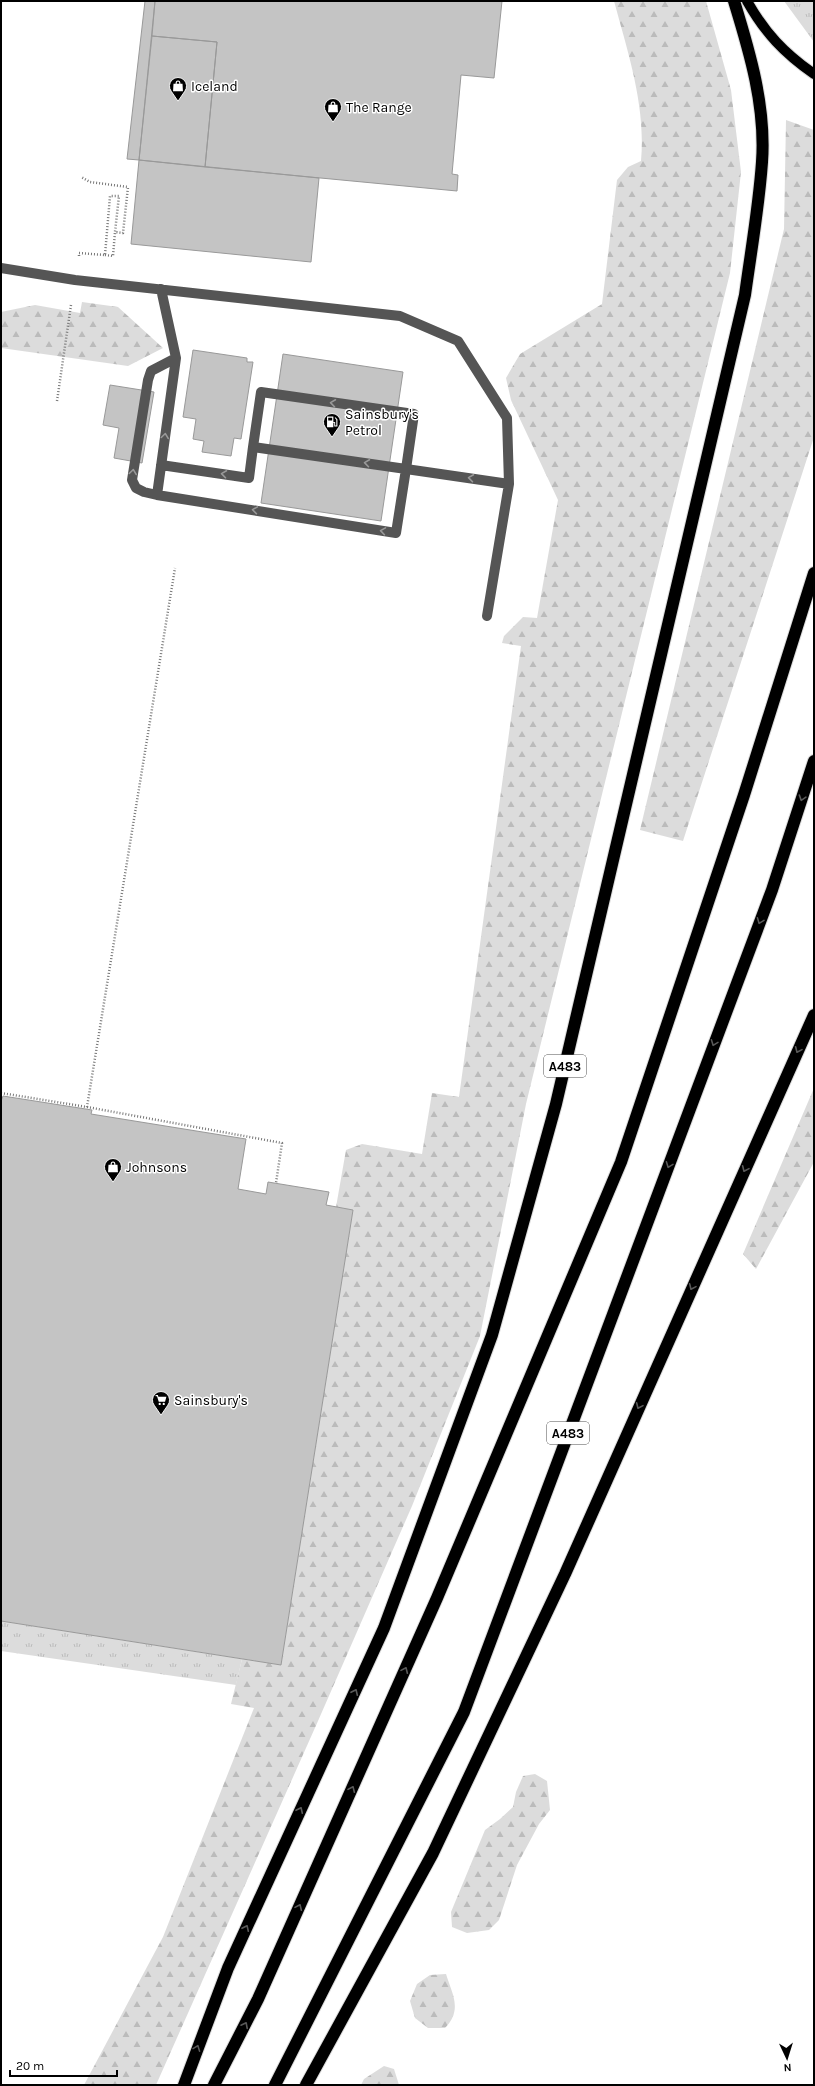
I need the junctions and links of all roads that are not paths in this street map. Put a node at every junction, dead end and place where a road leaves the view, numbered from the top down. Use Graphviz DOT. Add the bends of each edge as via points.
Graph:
graph roads {
  1 [pos="734,1"];
  2 [pos="747,1"];
  3 [pos="814,74"];
  4 [pos="1,268"];
  5 [pos="161,289"];
  6 [pos="176,358"];
  7 [pos="253,446"];
  8 [pos="161,465"];
  9 [pos="406,469"];
  10 [pos="509,484"];
  11 [pos="157,494"];
  12 [pos="814,573"];
  13 [pos="487,616"];
  14 [pos="814,761"];
  15 [pos="814,1014"];
  16 [pos="184,2085"];
  17 [pos="214,2085"];
  18 [pos="275,2085"];
  19 [pos="306,2085"];
  16 -- 1 [label="highway, A483, one-way" via="228,1968 384,1628 492,1335 556,1104 745,295 762,161 761,126 753,64"];
  2 -- 3 [label="main road" via="770,37 791,58"];
  4 -- 5 [label="lane" via="75,280"];
  5 -- 6 [label="lane"];
  5 -- 10 [label="lane" via="400,316 458,341 507,418"];
  8 -- 6 [label="lane, one-way"];
  11 -- 6 [label="lane, one-way" via="136,488 132,480 151,371"];
  7 -- 8 [label="lane, one-way" via="249,478"];
  9 -- 7 [label="lane, one-way"];
  9 -- 7 [label="lane, one-way" via="414,414 261,392"];
  8 -- 11 [label="lane"];
  10 -- 9 [label="lane, one-way"];
  9 -- 11 [label="lane, one-way" via="396,533"];
  10 -- 13 [label="lane"];
  17 -- 12 [label="highway, one-way" via="258,1999 437,1598 621,1162 744,795"];
  14 -- 18 [label="highway, A483, one-way" via="769,898 464,1712"];
  15 -- 19 [label="highway, one-way" via="565,1574 433,1853"];
}
